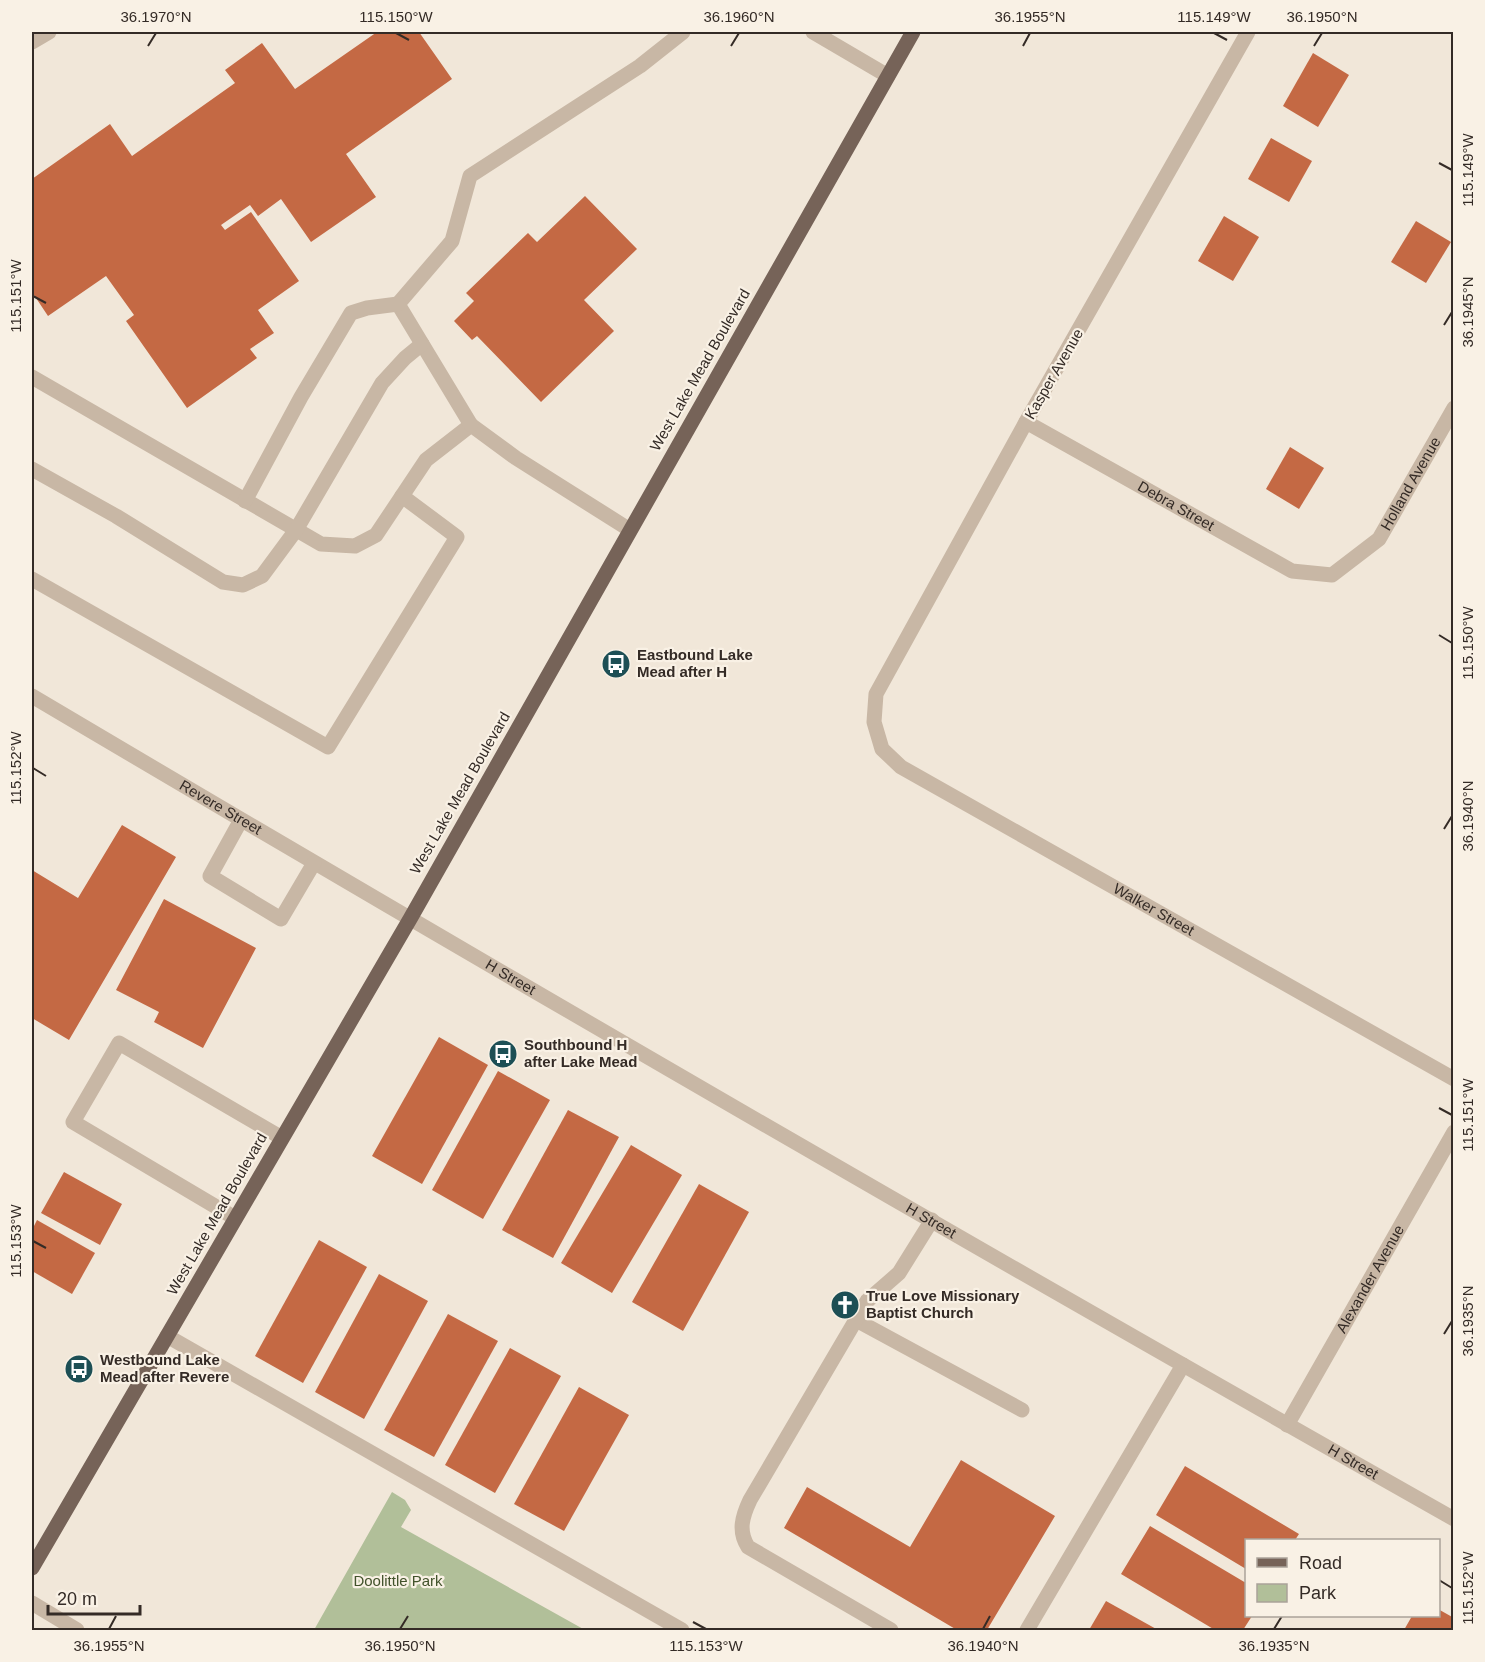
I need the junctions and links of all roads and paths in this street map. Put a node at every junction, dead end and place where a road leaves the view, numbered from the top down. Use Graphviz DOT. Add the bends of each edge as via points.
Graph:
graph roads {
  1 [pos="49,32"];
  2 [pos="683,32"];
  3 [pos="813,32"];
  4 [pos="913,32"];
  5 [pos="1248,32"];
  6 [pos="32,42"];
  7 [pos="888,76"];
  8 [pos="398,304"];
  9 [pos="422,344"];
  10 [pos="32,377"];
  11 [pos="1454,408"];
  12 [pos="1026,422"];
  13 [pos="471,425"];
  14 [pos="32,469"];
  15 [pos="402,496"];
  16 [pos="245,501"];
  17 [pos="296,530"];
  18 [pos="630,530"];
  19 [pos="1332,575"];
  20 [pos="32,579"];
  21 [pos="32,696"];
  22 [pos="874,722"];
  23 [pos="241,820"];
  24 [pos="314,863"];
  25 [pos="410,919"];
  26 [pos="1454,1079"];
  27 [pos="1454,1132"];
  28 [pos="282,1138"];
  29 [pos="235,1218"];
  30 [pos="932,1220"];
  31 [pos="856,1320"];
  32 [pos="167,1336"];
  33 [pos="1183,1365"];
  34 [pos="1022,1410"];
  35 [pos="1287,1425"];
  36 [pos="1454,1519"];
  37 [pos="32,1568"];
  38 [pos="32,1603"];
  39 [pos="77,1630"];
  40 [pos="682,1630"];
  41 [pos="891,1630"];
  42 [pos="1027,1630"];
  1 -- 6 [label="street"];
  2 -- 8 [label="street" via="640,66 470,176 452,241"];
  3 -- 7 [label="street"];
  4 -- 7 [label="main road, West Lake Mead Boulevard"];
  5 -- 12 [label="street, Kasper Avenue"];
  7 -- 18 [label="main road, West Lake Mead Boulevard"];
  8 -- 9 [label="street"];
  8 -- 16 [label="street" via="351,313"];
  9 -- 13 [label="street"];
  9 -- 17 [label="street" via="382,383"];
  10 -- 16 [label="street"];
  11 -- 19 [label="street, Holland Avenue" via="1378,539"];
  12 -- 19 [label="street, Debra Street" via="1292,571"];
  12 -- 22 [label="street, Kasper Avenue" via="876,694"];
  13 -- 15 [label="street" via="426,460"];
  13 -- 18 [label="street"];
  14 -- 17 [label="street" via="223,582 243,585 262,576"];
  15 -- 17 [label="street" via="376,536 355,546 321,544"];
  15 -- 20 [label="street" via="457,537 328,747"];
  16 -- 17 [label="street"];
  18 -- 25 [label="main road, West Lake Mead Boulevard"];
  21 -- 23 [label="street, Revere Street"];
  22 -- 26 [label="street, Walker Street" via="882,749 902,767"];
  23 -- 24 [label="street, Revere Street"];
  23 -- 24 [label="street" via="210,876 281,919"];
  24 -- 25 [label="street, Revere Street"];
  25 -- 28 [label="main road, West Lake Mead Boulevard"];
  25 -- 30 [label="street, H Street"];
  27 -- 35 [label="street, Alexander Avenue"];
  28 -- 29 [label="main road, West Lake Mead Boulevard"];
  28 -- 29 [label="street" via="119,1043 73,1122"];
  29 -- 32 [label="main road, West Lake Mead Boulevard"];
  30 -- 31 [label="street" via="899,1273 867,1301"];
  30 -- 33 [label="street, H Street"];
  31 -- 34 [label="street"];
  31 -- 41 [label="street" via="750,1500 742,1517 742,1538 748,1548"];
  32 -- 37 [label="main road, West Lake Mead Boulevard"];
  32 -- 40 [label="street"];
  33 -- 35 [label="street, H Street"];
  33 -- 42 [label="street"];
  35 -- 36 [label="street, H Street"];
  38 -- 39 [label="street"];
}
